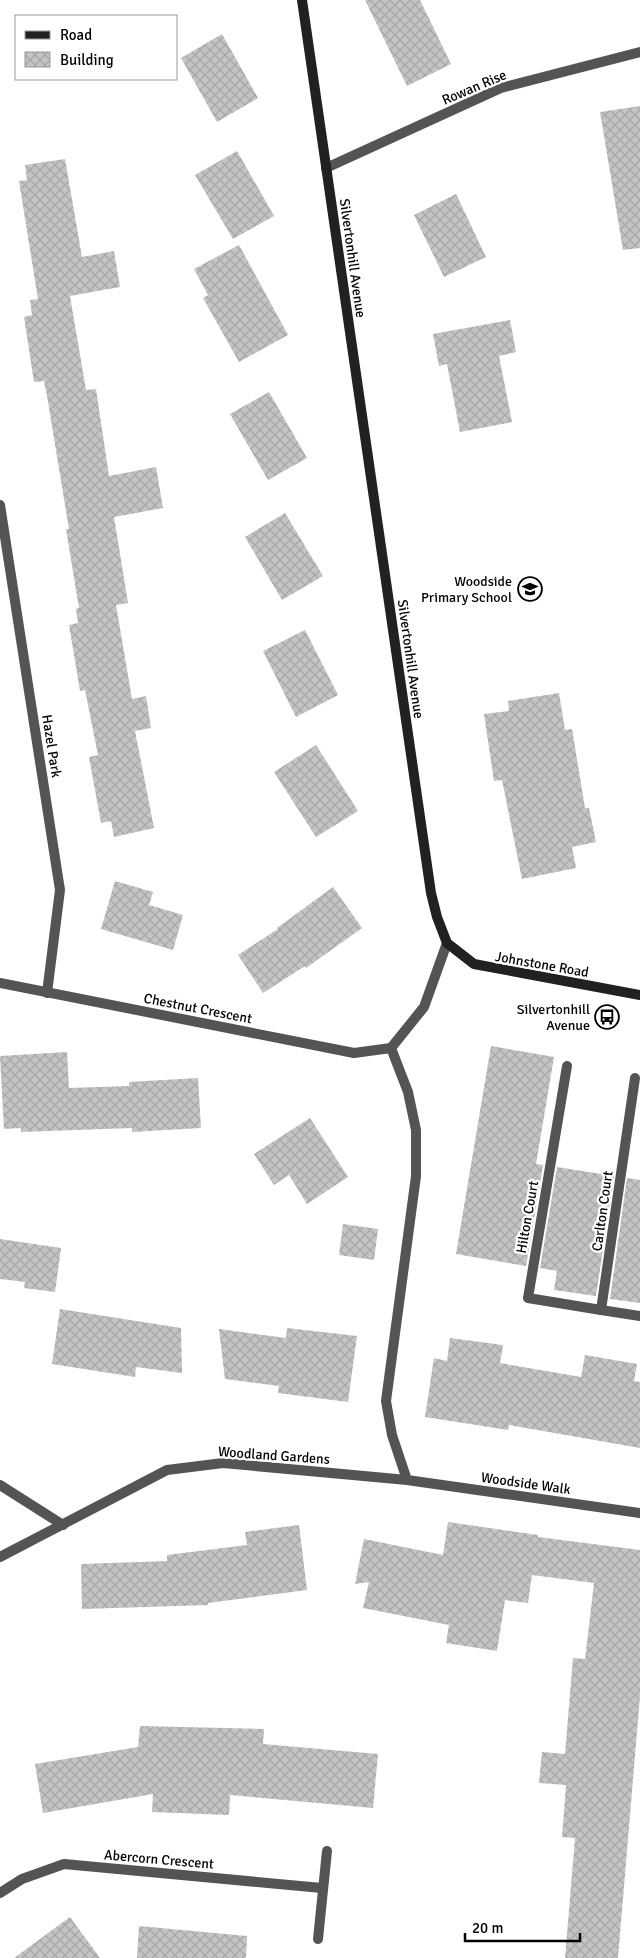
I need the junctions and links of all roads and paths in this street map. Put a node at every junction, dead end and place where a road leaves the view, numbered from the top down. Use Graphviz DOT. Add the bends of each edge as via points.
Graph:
graph roads {
  1 [pos="302,0"];
  2 [pos="640,52"];
  3 [pos="326,168"];
  4 [pos="0,505"];
  5 [pos="447,943"];
  6 [pos="0,983"];
  7 [pos="47,993"];
  8 [pos="640,995"];
  9 [pos="391,1048"];
  10 [pos="567,1066"];
  11 [pos="635,1078"];
  12 [pos="602,1310"];
  13 [pos="640,1316"];
  14 [pos="407,1480"];
  15 [pos="0,1485"];
  16 [pos="640,1513"];
  17 [pos="62,1525"];
  18 [pos="0,1557"];
  19 [pos="327,1851"];
  20 [pos="322,1888"];
  21 [pos="0,1893"];
  22 [pos="318,1939"];
  1 -- 3 [label="street, Silvertonhill Avenue"];
  2 -- 3 [label="street, Rowan Rise" via="501,88"];
  3 -- 5 [label="street, Silvertonhill Avenue" via="431,893"];
  4 -- 7 [label="street, Hazel Park" via="60,890"];
  5 -- 8 [label="street, Johnstone Road" via="474,964"];
  5 -- 9 [label="street" via="424,1007"];
  6 -- 7 [label="street, Chestnut Crescent"];
  7 -- 9 [label="street, Chestnut Crescent" via="354,1053"];
  9 -- 14 [label="street" via="408,1092 416,1130 416,1176 386,1401 392,1435"];
  10 -- 12 [label="street, Hilton Court" via="528,1298"];
  11 -- 12 [label="street, Carlton Court"];
  12 -- 13 [label="street"];
  14 -- 16 [label="street, Woodside Walk"];
  14 -- 17 [label="street, Woodland Gardens" via="213,1464 167,1470"];
  15 -- 17 [label="street"];
  17 -- 18 [label="street, Woodland Gardens"];
  19 -- 20 [label="street"];
  20 -- 21 [label="street, Abercorn Crescent" via="64,1864 22,1879"];
  20 -- 22 [label="street"];
}
